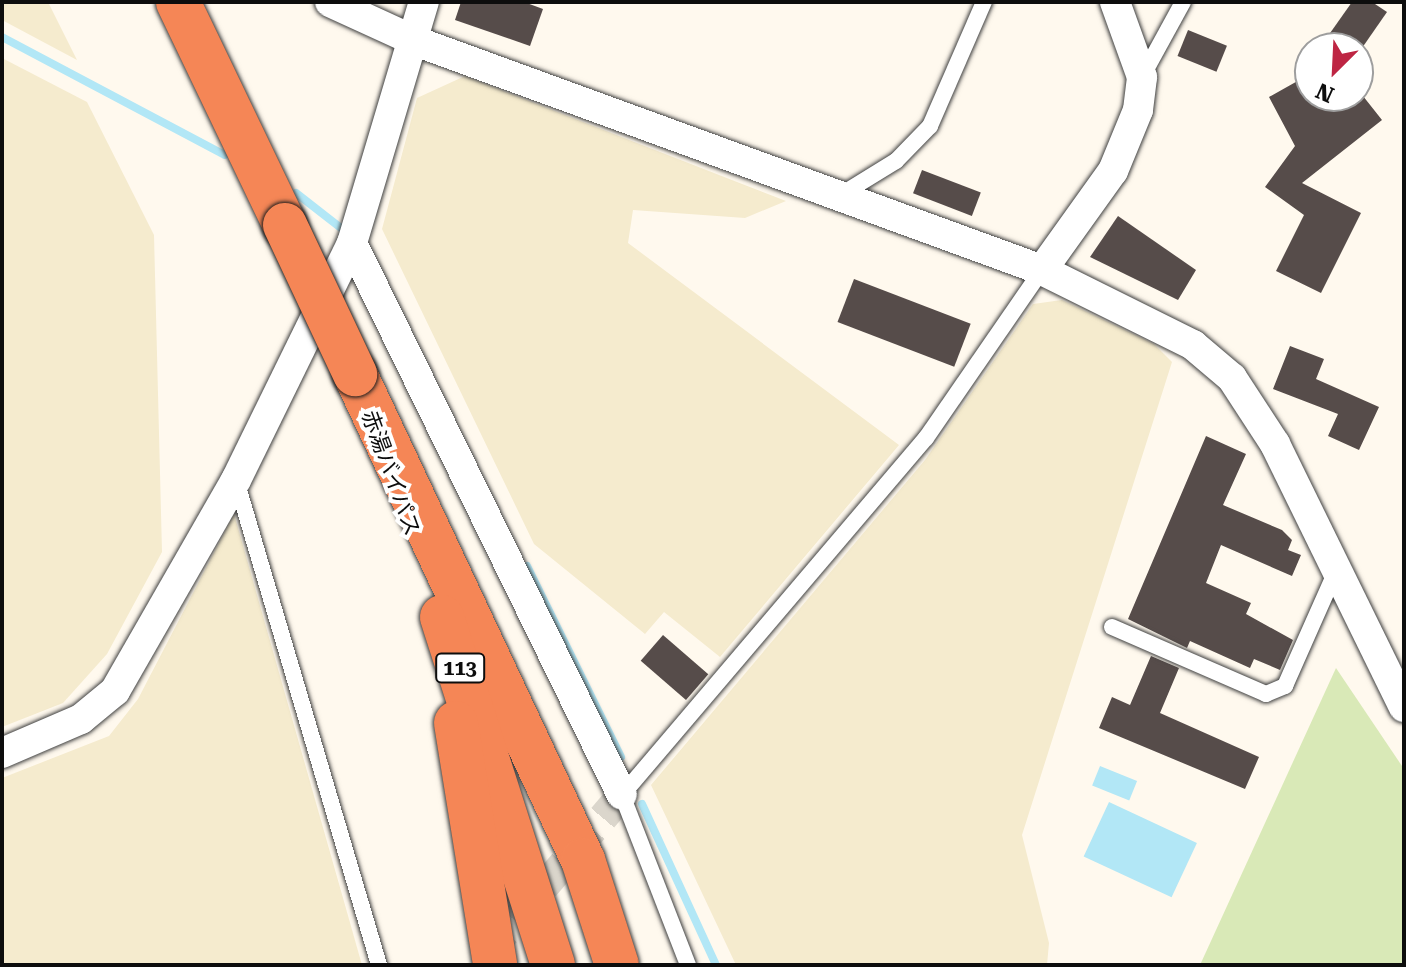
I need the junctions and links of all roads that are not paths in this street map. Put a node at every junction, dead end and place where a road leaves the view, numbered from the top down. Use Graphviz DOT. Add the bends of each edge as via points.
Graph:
graph roads {
  1 [pos="178,2"];
  2 [pos="330,2"];
  3 [pos="424,2"];
  4 [pos="984,2"];
  5 [pos="1115,2"];
  6 [pos="1183,2"];
  7 [pos="415,41"];
  8 [pos="1142,77"];
  9 [pos="839,196"];
  10 [pos="352,243"];
  11 [pos="1042,270"];
  12 [pos="355,374"];
  13 [pos="236,480"];
  14 [pos="1335,573"];
  15 [pos="436,600"];
  16 [pos="1112,627"];
  17 [pos="1404,707"];
  18 [pos="2,753"];
  19 [pos="622,795"];
  20 [pos="379,965"];
  21 [pos="495,965"];
  22 [pos="553,965"];
  23 [pos="617,965"];
  24 [pos="688,965"];
  1 -- 12 [label="highway, 赤湯バイパス / 113, bridge"];
  2 -- 7 [label="street"];
  3 -- 7 [label="street"];
  4 -- 9 [label="lane" via="930,126 896,161"];
  5 -- 8 [label="street"];
  6 -- 8 [label="lane"];
  7 -- 9 [label="street"];
  7 -- 10 [label="street"];
  8 -- 11 [label="street" via="1130,139"];
  9 -- 11 [label="street"];
  10 -- 13 [label="street"];
  10 -- 19 [label="street"];
  11 -- 14 [label="street" via="1156,322 1232,378 1275,444"];
  11 -- 19 [label="lane" via="926,438"];
  12 -- 15 [label="highway, 赤湯バイパス / 113"];
  12 -- 23 [label="highway" via="583,860"];
  13 -- 18 [label="street" via="115,691 81,719"];
  13 -- 20 [label="lane"];
  14 -- 16 [label="lane" via="1285,686 1266,694"];
  14 -- 17 [label="street"];
  15 -- 21 [label="highway"];
  15 -- 22 [label="highway, 赤湯バイパス / 113"];
  19 -- 24 [label="lane"];
}
